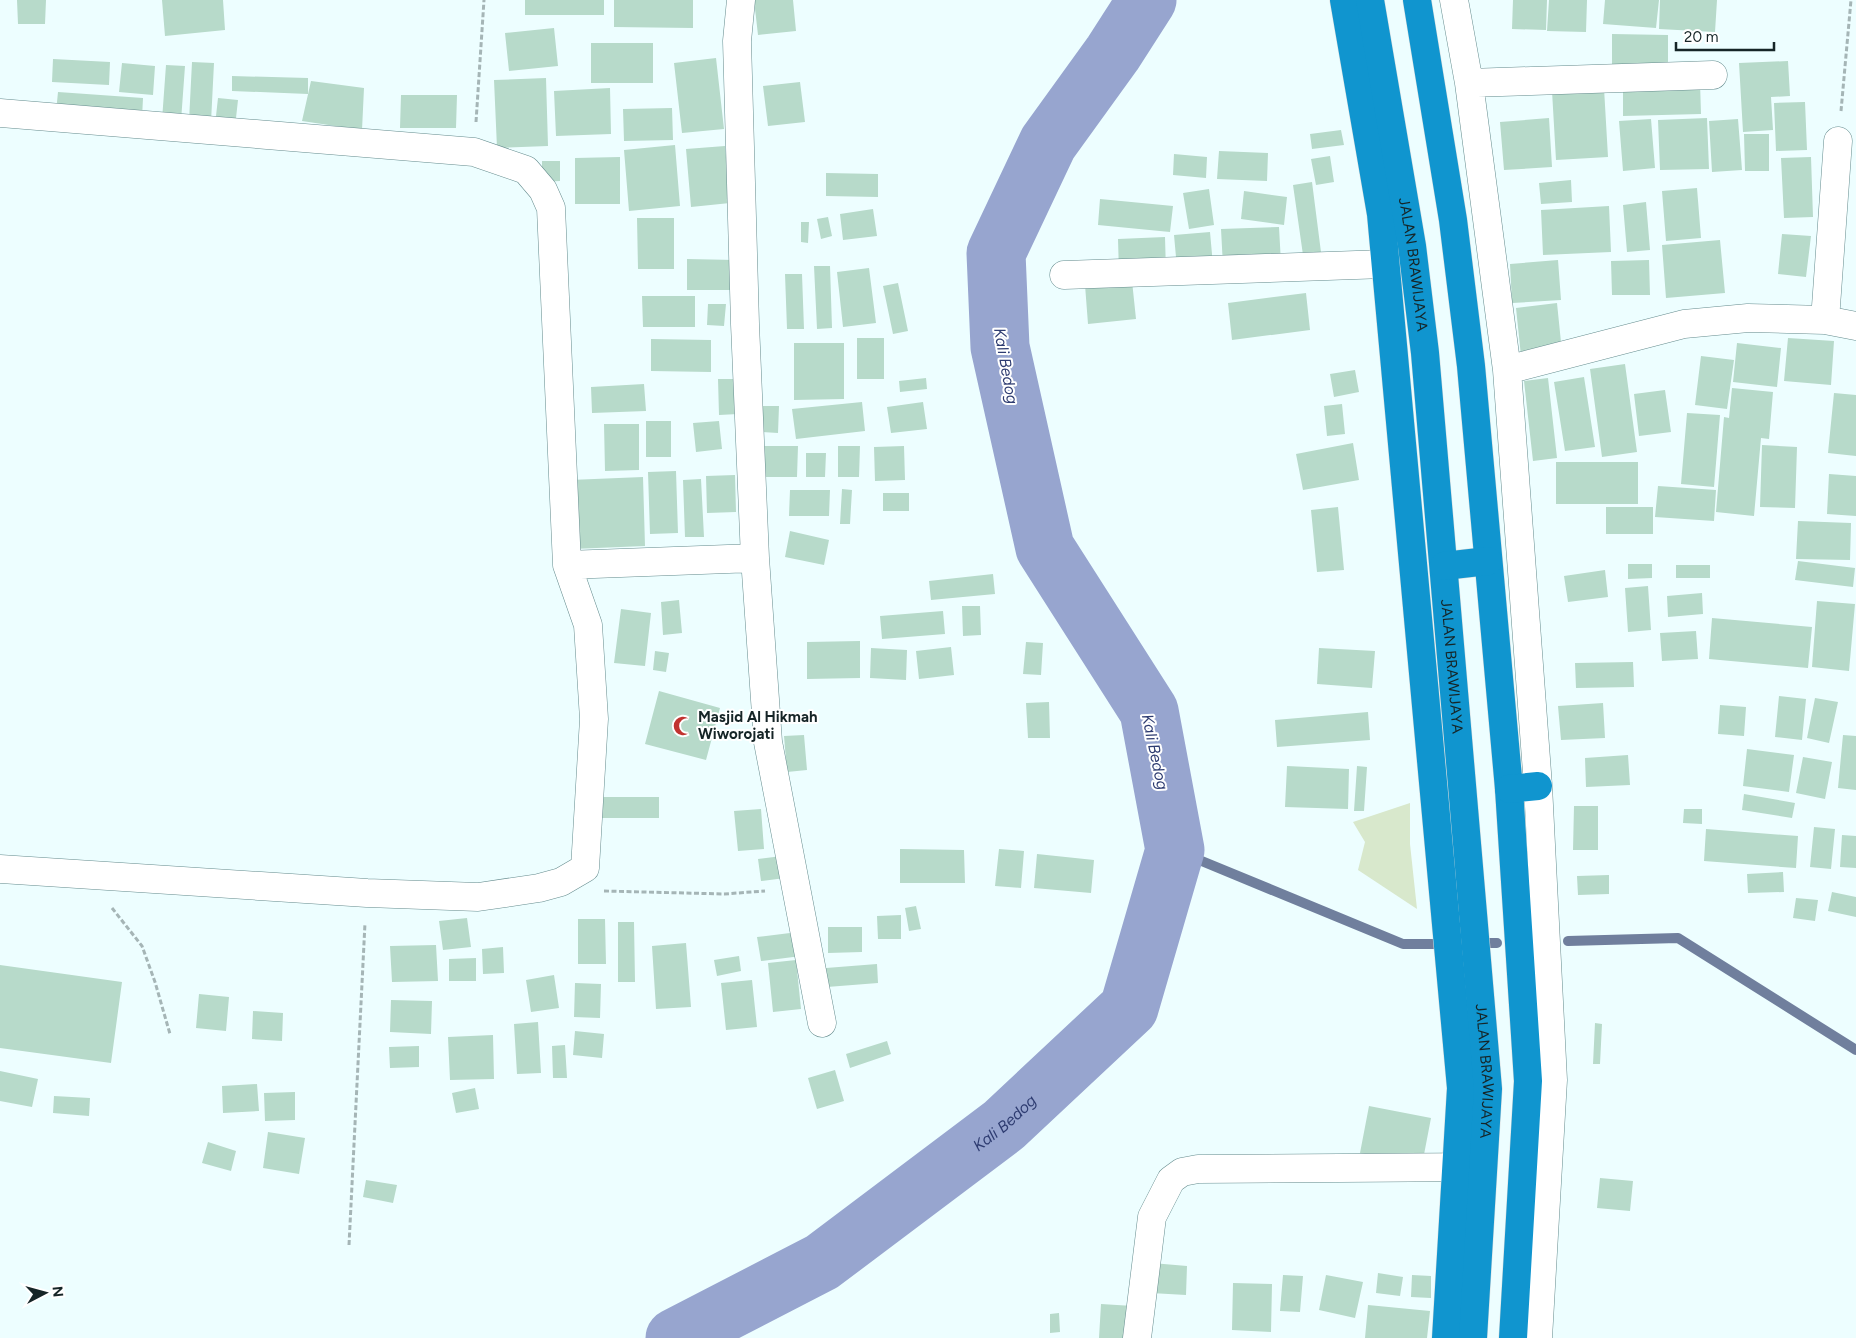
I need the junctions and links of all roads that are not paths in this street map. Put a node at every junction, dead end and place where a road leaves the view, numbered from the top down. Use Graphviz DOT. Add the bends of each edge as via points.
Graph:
graph roads {
  1 [pos="741,0"];
  2 [pos="1344,0"];
  3 [pos="1370,0"];
  4 [pos="1417,0"];
  5 [pos="1454,0"];
  6 [pos="1713,76"];
  7 [pos="1469,83"];
  8 [pos="0,113"];
  9 [pos="1838,141"];
  10 [pos="1386,264"];
  11 [pos="1064,275"];
  12 [pos="1824,320"];
  13 [pos="1856,326"];
  14 [pos="1507,370"];
  15 [pos="755,558"];
  16 [pos="1488,561"];
  17 [pos="567,565"];
  18 [pos="1444,566"];
  19 [pos="1538,786"];
  20 [pos="1509,789"];
  21 [pos="1467,829"];
  22 [pos="1438,832"];
  23 [pos="0,869"];
  24 [pos="822,1023"];
  25 [pos="1484,1167"];
  26 [pos="1456,1168"];
  27 [pos="1138,1338"];
  28 [pos="1446,1338"];
  29 [pos="1473,1338"];
  30 [pos="1513,1338"];
  31 [pos="1538,1338"];
  1 -- 15 [label="street" via="737,42"];
  2 -- 10 [label="highway" via="1381,214"];
  3 -- 18 [label="highway, JALAN BRAWIJAYA" via="1412,246"];
  4 -- 16 [label="highway" via="1453,220 1471,366"];
  5 -- 7 [label="street"];
  6 -- 7 [label="street"];
  7 -- 14 [label="street"];
  8 -- 17 [label="street" via="474,152 526,170 543,190 551,208"];
  9 -- 12 [label="street"];
  10 -- 11 [label="street"];
  10 -- 22 [label="highway"];
  12 -- 13 [label="street"];
  12 -- 14 [label="street" via="1748,318 1684,324"];
  14 -- 19 [label="street"];
  15 -- 17 [label="street"];
  15 -- 24 [label="street" via="768,742"];
  16 -- 18 [label="highway"];
  16 -- 20 [label="highway"];
  17 -- 23 [label="street" via="588,625 594,719 585,868 561,882 478,897"];
  18 -- 21 [label="highway, JALAN BRAWIJAYA"];
  19 -- 20 [label="highway"];
  19 -- 31 [label="street" via="1553,1080"];
  20 -- 30 [label="highway" via="1528,1081"];
  21 -- 22 [label="highway"];
  21 -- 25 [label="highway, JALAN BRAWIJAYA" via="1488,1089"];
  22 -- 26 [label="highway" via="1461,1088"];
  25 -- 26 [label="street"];
  25 -- 29 [label="highway, JALAN BRAWIJAYA"];
  26 -- 27 [label="street" via="1198,1169 1182,1172 1171,1180 1152,1217"];
  26 -- 28 [label="highway"];
}
